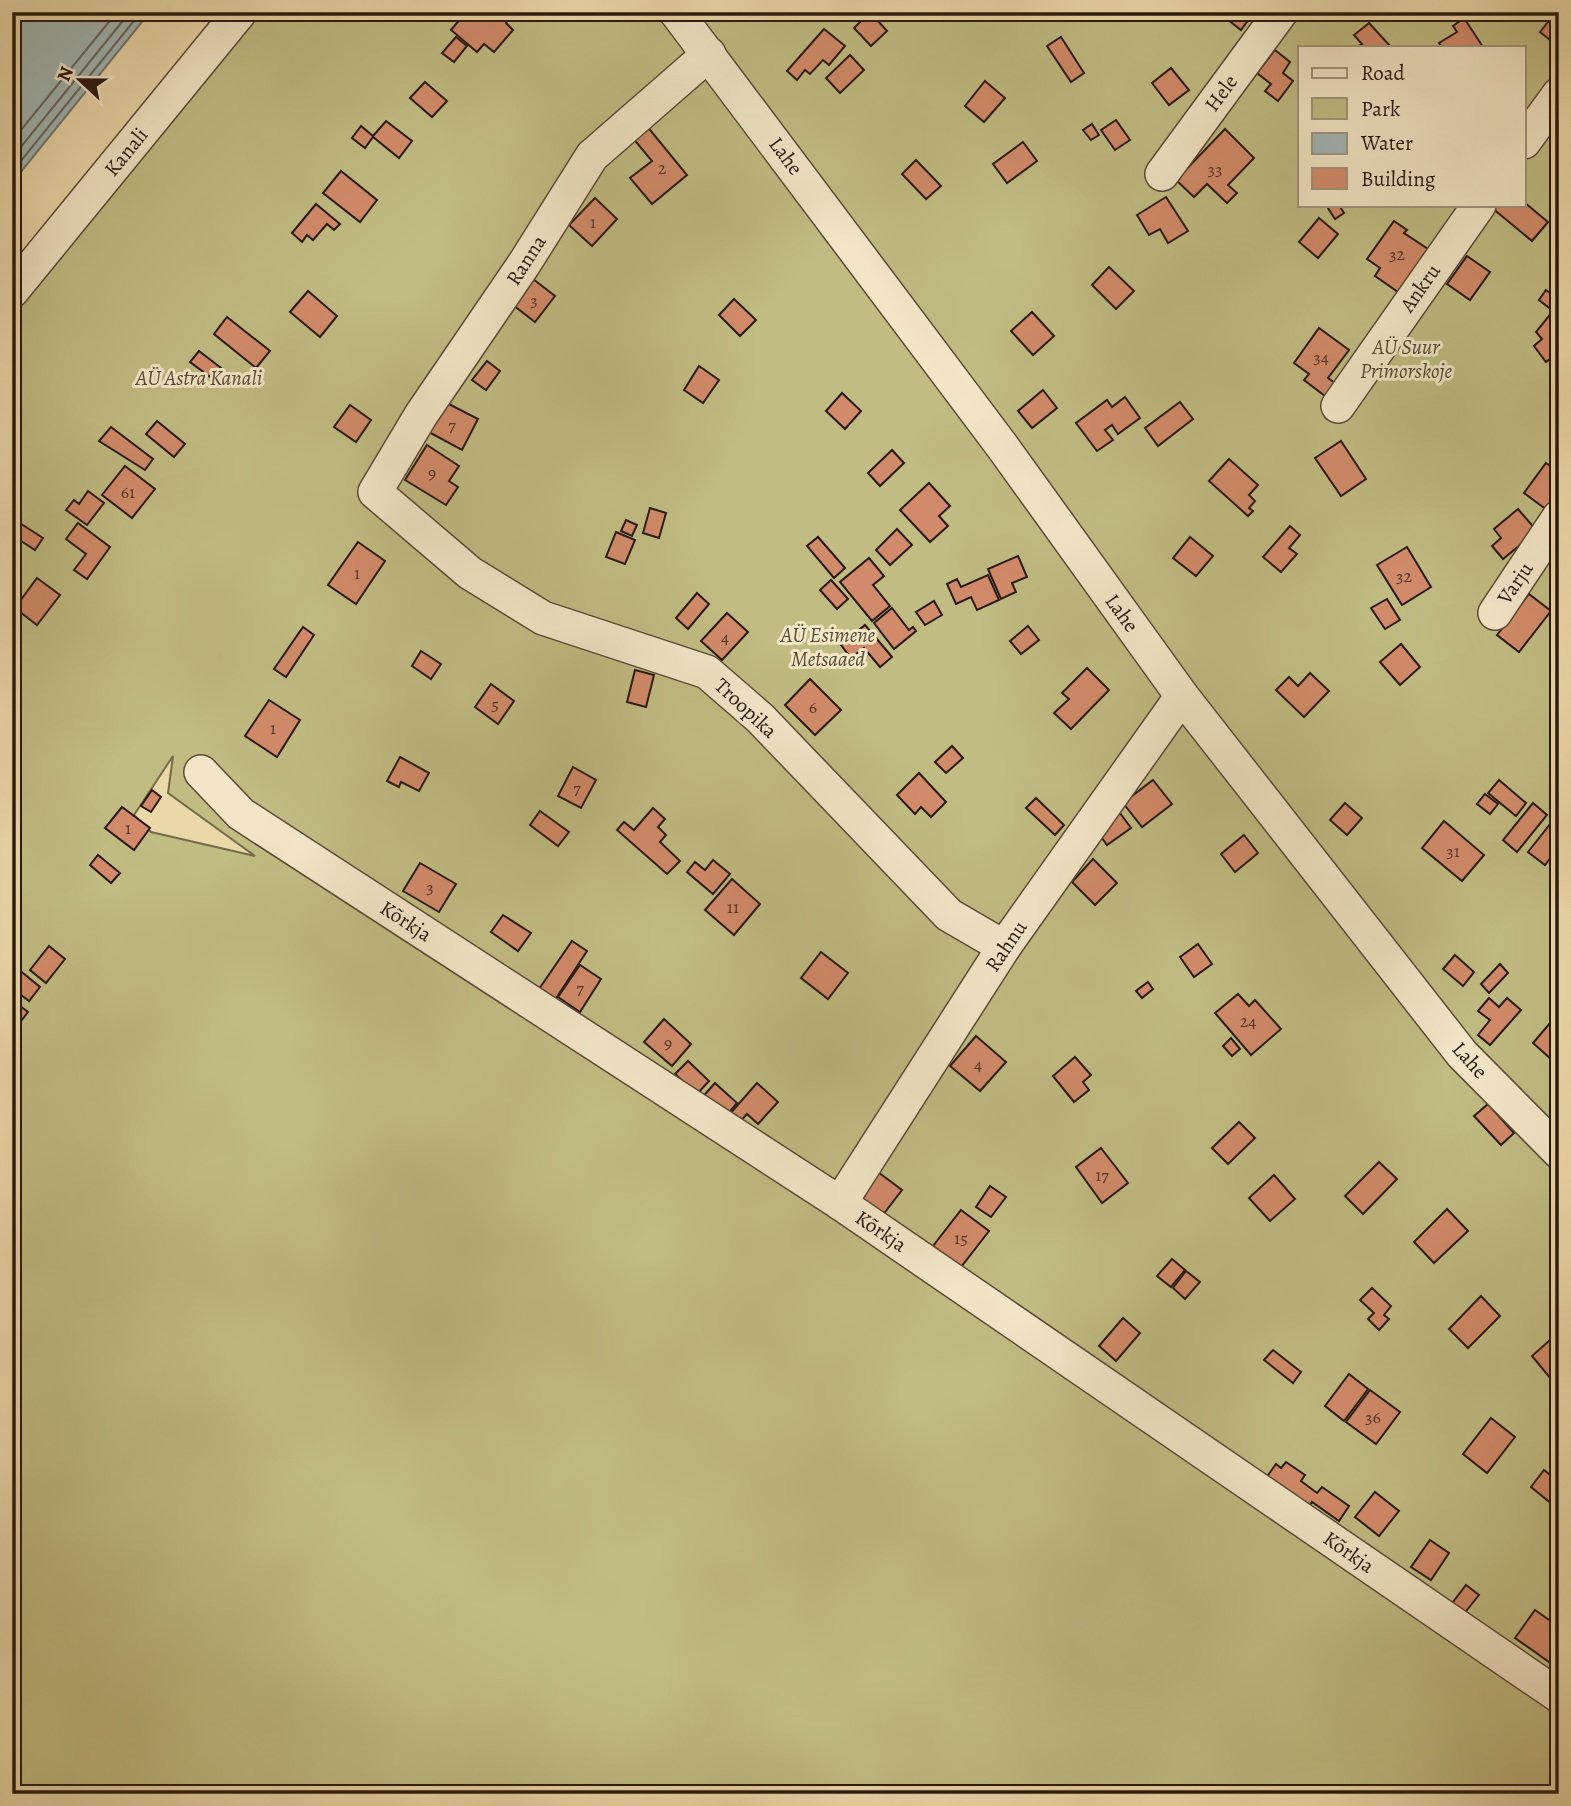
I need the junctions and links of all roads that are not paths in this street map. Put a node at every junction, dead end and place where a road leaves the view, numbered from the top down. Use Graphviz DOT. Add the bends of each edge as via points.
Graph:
graph roads {
  1 [pos="240,12"];
  2 [pos="676,12"];
  3 [pos="1281,12"];
  4 [pos="709,54"];
  5 [pos="1559,94"];
  6 [pos="1526,139"];
  7 [pos="1162,174"];
  8 [pos="1478,206"];
  9 [pos="12,291"];
  10 [pos="1338,406"];
  11 [pos="375,492"];
  12 [pos="1559,517"];
  13 [pos="1495,613"];
  14 [pos="1182,696"];
  15 [pos="201,772"];
  16 [pos="1004,947"];
  17 [pos="1559,1152"];
  18 [pos="840,1203"];
  19 [pos="1559,1696"];
  1 -- 9 [label="street, Kanali"];
  2 -- 4 [label="street, Lahe"];
  3 -- 7 [label="street, Hele"];
  4 -- 11 [label="street, Ranna" via="593,156"];
  4 -- 14 [label="street, Lahe"];
  5 -- 6 [label="street"];
  8 -- 10 [label="street, Ankru"];
  11 -- 16 [label="street, Troopika" via="470,573 543,618 706,672 760,718 949,915"];
  12 -- 13 [label="street, Varju"];
  14 -- 16 [label="street, Rahnu"];
  14 -- 17 [label="street, Lahe" via="1462,1054"];
  15 -- 18 [label="street, Kõrkja" via="241,814"];
  16 -- 18 [label="street, Rahnu"];
  18 -- 19 [label="street, Kõrkja"];
}
